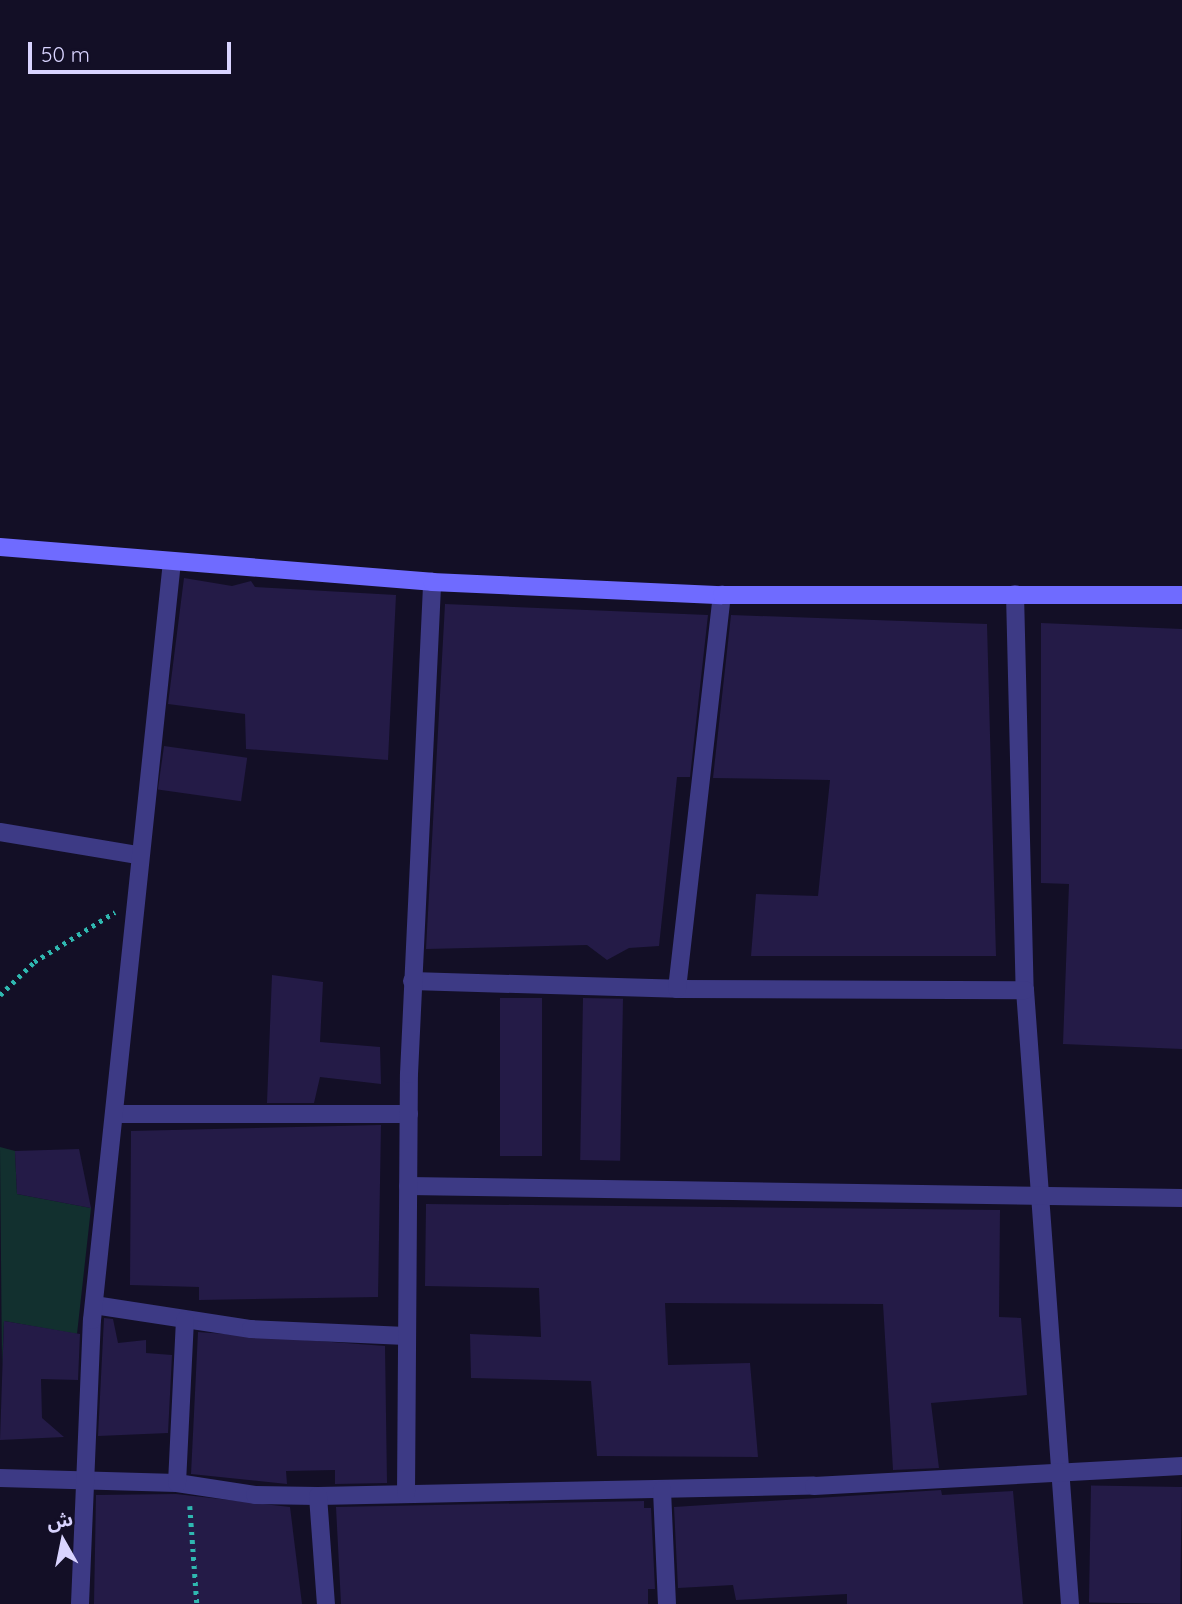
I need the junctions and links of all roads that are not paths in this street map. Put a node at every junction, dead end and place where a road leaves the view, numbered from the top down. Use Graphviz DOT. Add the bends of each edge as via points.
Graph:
graph roads {
  1 [pos="0,547"];
  2 [pos="172,562"];
  3 [pos="432,582"];
  4 [pos="1015,594"];
  5 [pos="722,595"];
  6 [pos="1182,595"];
  7 [pos="0,832"];
  8 [pos="138,855"];
  9 [pos="412,981"];
  10 [pos="677,989"];
  11 [pos="1025,989"];
  12 [pos="115,1114"];
  13 [pos="409,1114"];
  14 [pos="408,1186"];
  15 [pos="1039,1194"];
  16 [pos="1182,1198"];
  17 [pos="94,1305"];
  18 [pos="185,1320"];
  19 [pos="406,1336"];
  20 [pos="1182,1466"];
  21 [pos="1061,1472"];
  22 [pos="0,1478"];
  23 [pos="83,1480"];
  24 [pos="182,1484"];
  25 [pos="662,1490"];
  26 [pos="407,1494"];
  27 [pos="318,1496"];
  28 [pos="80,1604"];
  29 [pos="326,1604"];
  30 [pos="667,1604"];
  31 [pos="1070,1604"];
  1 -- 2 [label="street"];
  2 -- 3 [label="street"];
  2 -- 8 [label="street"];
  3 -- 5 [label="street"];
  3 -- 9 [label="street"];
  4 -- 5 [label="street"];
  4 -- 6 [label="street"];
  4 -- 11 [label="street"];
  5 -- 10 [label="street"];
  7 -- 8 [label="street"];
  8 -- 12 [label="street"];
  9 -- 10 [label="street"];
  9 -- 13 [label="street"];
  10 -- 11 [label="street"];
  11 -- 15 [label="street"];
  12 -- 13 [label="street"];
  12 -- 17 [label="street"];
  13 -- 14 [label="street"];
  14 -- 15 [label="street"];
  14 -- 19 [label="street"];
  15 -- 16 [label="street"];
  15 -- 21 [label="street"];
  17 -- 18 [label="street"];
  17 -- 23 [label="street"];
  18 -- 19 [label="street"];
  18 -- 24 [label="street"];
  19 -- 26 [label="street"];
  20 -- 21 [label="street"];
  21 -- 25 [label="street"];
  21 -- 31 [label="street"];
  22 -- 23 [label="street"];
  23 -- 24 [label="street"];
  23 -- 28 [label="street"];
  24 -- 27 [label="street" via="255,1495"];
  25 -- 26 [label="street"];
  25 -- 30 [label="street"];
  26 -- 27 [label="street"];
  27 -- 29 [label="street"];
}
